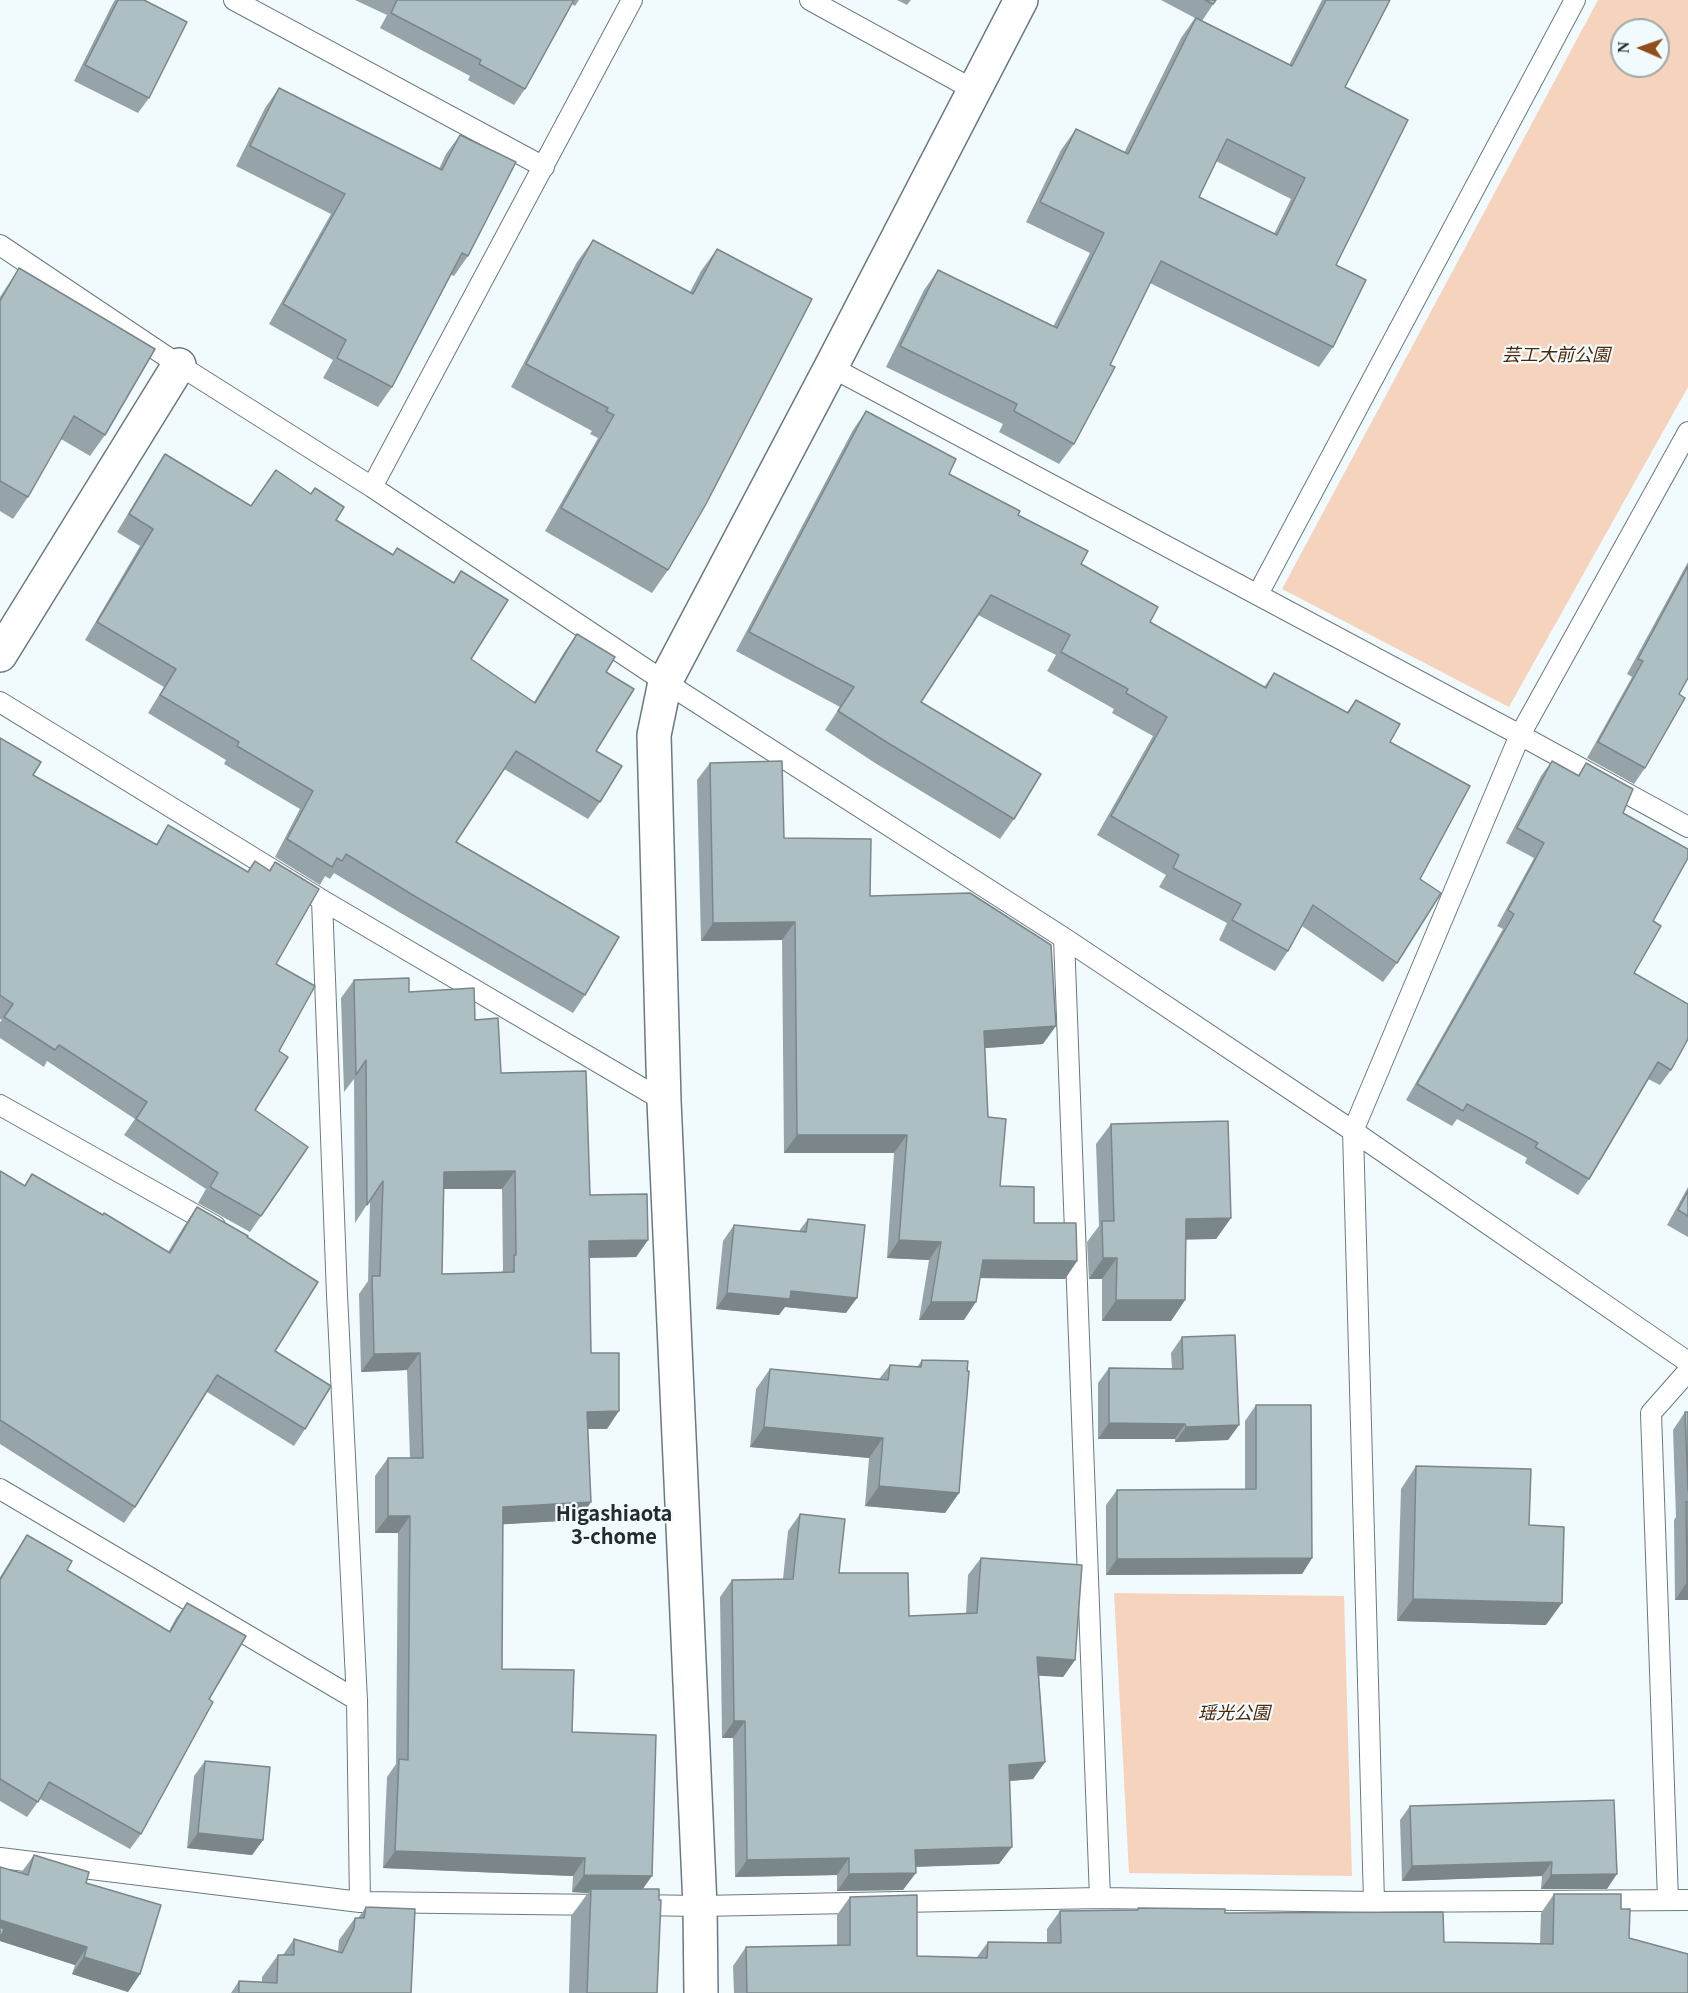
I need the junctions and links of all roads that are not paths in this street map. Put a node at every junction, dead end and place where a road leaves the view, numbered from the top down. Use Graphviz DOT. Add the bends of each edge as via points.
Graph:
graph roads {
  1 [pos="234,0"];
  2 [pos="632,0"];
  3 [pos="810,0"];
  4 [pos="1021,0"];
  5 [pos="1575,0"];
  6 [pos="974,90"];
  7 [pos="544,167"];
  8 [pos="0,245"];
  9 [pos="179,365"];
  10 [pos="831,367"];
  11 [pos="1688,432"];
  12 [pos="372,487"];
  13 [pos="1258,594"];
  14 [pos="0,655"];
  15 [pos="665,682"];
  16 [pos="0,702"];
  17 [pos="1520,735"];
  18 [pos="1688,827"];
  19 [pos="322,900"];
  20 [pos="1064,938"];
  21 [pos="664,1101"];
  22 [pos="0,1105"];
  23 [pos="1353,1131"];
  24 [pos="235,1238"];
  25 [pos="317,1284"];
  26 [pos="337,1295"];
  27 [pos="1688,1362"];
  28 [pos="1688,1371"];
  29 [pos="0,1489"];
  30 [pos="357,1700"];
  31 [pos="0,1858"];
  32 [pos="1100,1898"];
  33 [pos="1668,1900"];
  34 [pos="1688,1900"];
  35 [pos="360,1902"];
  36 [pos="1374,1902"];
  37 [pos="700,1906"];
  38 [pos="701,1993"];
  1 -- 7 [label="lane"];
  2 -- 7 [label="lane"];
  3 -- 6 [label="lane"];
  4 -- 6 [label="street"];
  5 -- 13 [label="lane"];
  6 -- 10 [label="street"];
  7 -- 12 [label="lane"];
  8 -- 9 [label="lane"];
  9 -- 12 [label="lane"];
  9 -- 14 [label="street"];
  10 -- 13 [label="lane"];
  10 -- 15 [label="street"];
  11 -- 17 [label="lane"];
  12 -- 15 [label="lane"];
  13 -- 17 [label="lane"];
  15 -- 20 [label="lane"];
  15 -- 21 [label="street" via="654,735"];
  16 -- 19 [label="lane"];
  17 -- 18 [label="lane"];
  17 -- 23 [label="lane"];
  19 -- 21 [label="lane"];
  19 -- 26 [label="lane"];
  20 -- 23 [label="lane"];
  20 -- 32 [label="lane"];
  21 -- 37 [label="street"];
  22 -- 24 [label="lane"];
  23 -- 27 [label="lane"];
  23 -- 36 [label="lane"];
  25 -- 26 [label="lane"];
  26 -- 30 [label="lane"];
  28 -- 33 [label="lane" via="1651,1413"];
  29 -- 30 [label="lane"];
  30 -- 35 [label="lane"];
  31 -- 35 [label="lane"];
  32 -- 36 [label="lane"];
  32 -- 37 [label="lane"];
  33 -- 34 [label="lane"];
  33 -- 36 [label="lane"];
  35 -- 37 [label="lane"];
  37 -- 38 [label="street"];
}
